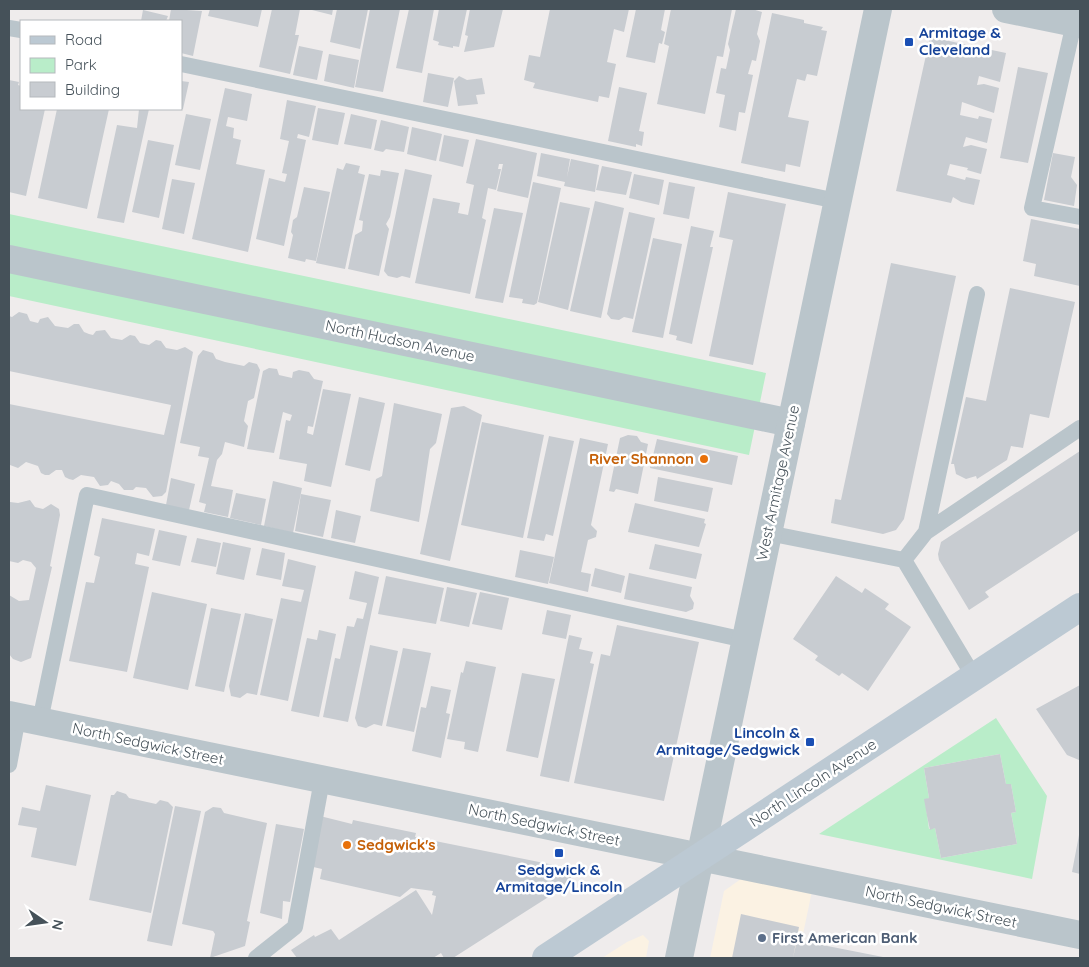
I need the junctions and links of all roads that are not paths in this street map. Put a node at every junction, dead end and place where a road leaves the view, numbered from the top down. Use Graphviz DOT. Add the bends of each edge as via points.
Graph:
graph roads {
  1 [pos="878,9"];
  2 [pos="1006,9"];
  3 [pos="1077,23"];
  4 [pos="182,64"];
  5 [pos="837,201"];
  6 [pos="1080,217"];
  7 [pos="9,259"];
  8 [pos="977,294"];
  9 [pos="791,423"];
  10 [pos="1080,428"];
  11 [pos="926,532"];
  12 [pos="768,533"];
  13 [pos="904,560"];
  14 [pos="1080,607"];
  15 [pos="745,640"];
  16 [pos="974,677"];
  17 [pos="22,718"];
  18 [pos="9,765"];
  19 [pos="322,780"];
  20 [pos="699,858"];
  21 [pos="1080,935"];
  22 [pos="256,958"];
  23 [pos="546,958"];
  24 [pos="679,958"];
  1 -- 5 [label="street, West Armitage Avenue"];
  2 -- 3 [label="street"];
  3 -- 6 [label="lane" via="1032,208"];
  4 -- 5 [label="lane"];
  5 -- 9 [label="street, West Armitage Avenue"];
  7 -- 9 [label="street, North Hudson Avenue"];
  8 -- 11 [label="lane"];
  9 -- 12 [label="street, West Armitage Avenue"];
  10 -- 11 [label="lane"];
  11 -- 13 [label="lane"];
  12 -- 13 [label="lane"];
  12 -- 15 [label="street, West Armitage Avenue"];
  13 -- 16 [label="lane"];
  14 -- 16 [label="main road, North Lincoln Avenue"];
  15 -- 17 [label="lane" via="87,495"];
  15 -- 20 [label="street, West Armitage Avenue"];
  16 -- 20 [label="main road, North Lincoln Avenue"];
  17 -- 18 [label="lane"];
  17 -- 19 [label="street, North Sedgwick Street"];
  19 -- 20 [label="street, North Sedgwick Street"];
  19 -- 22 [label="lane" via="295,927"];
  20 -- 21 [label="street, North Sedgwick Street"];
  20 -- 23 [label="main road, North Lincoln Avenue"];
  20 -- 24 [label="street, West Armitage Avenue"];
}
